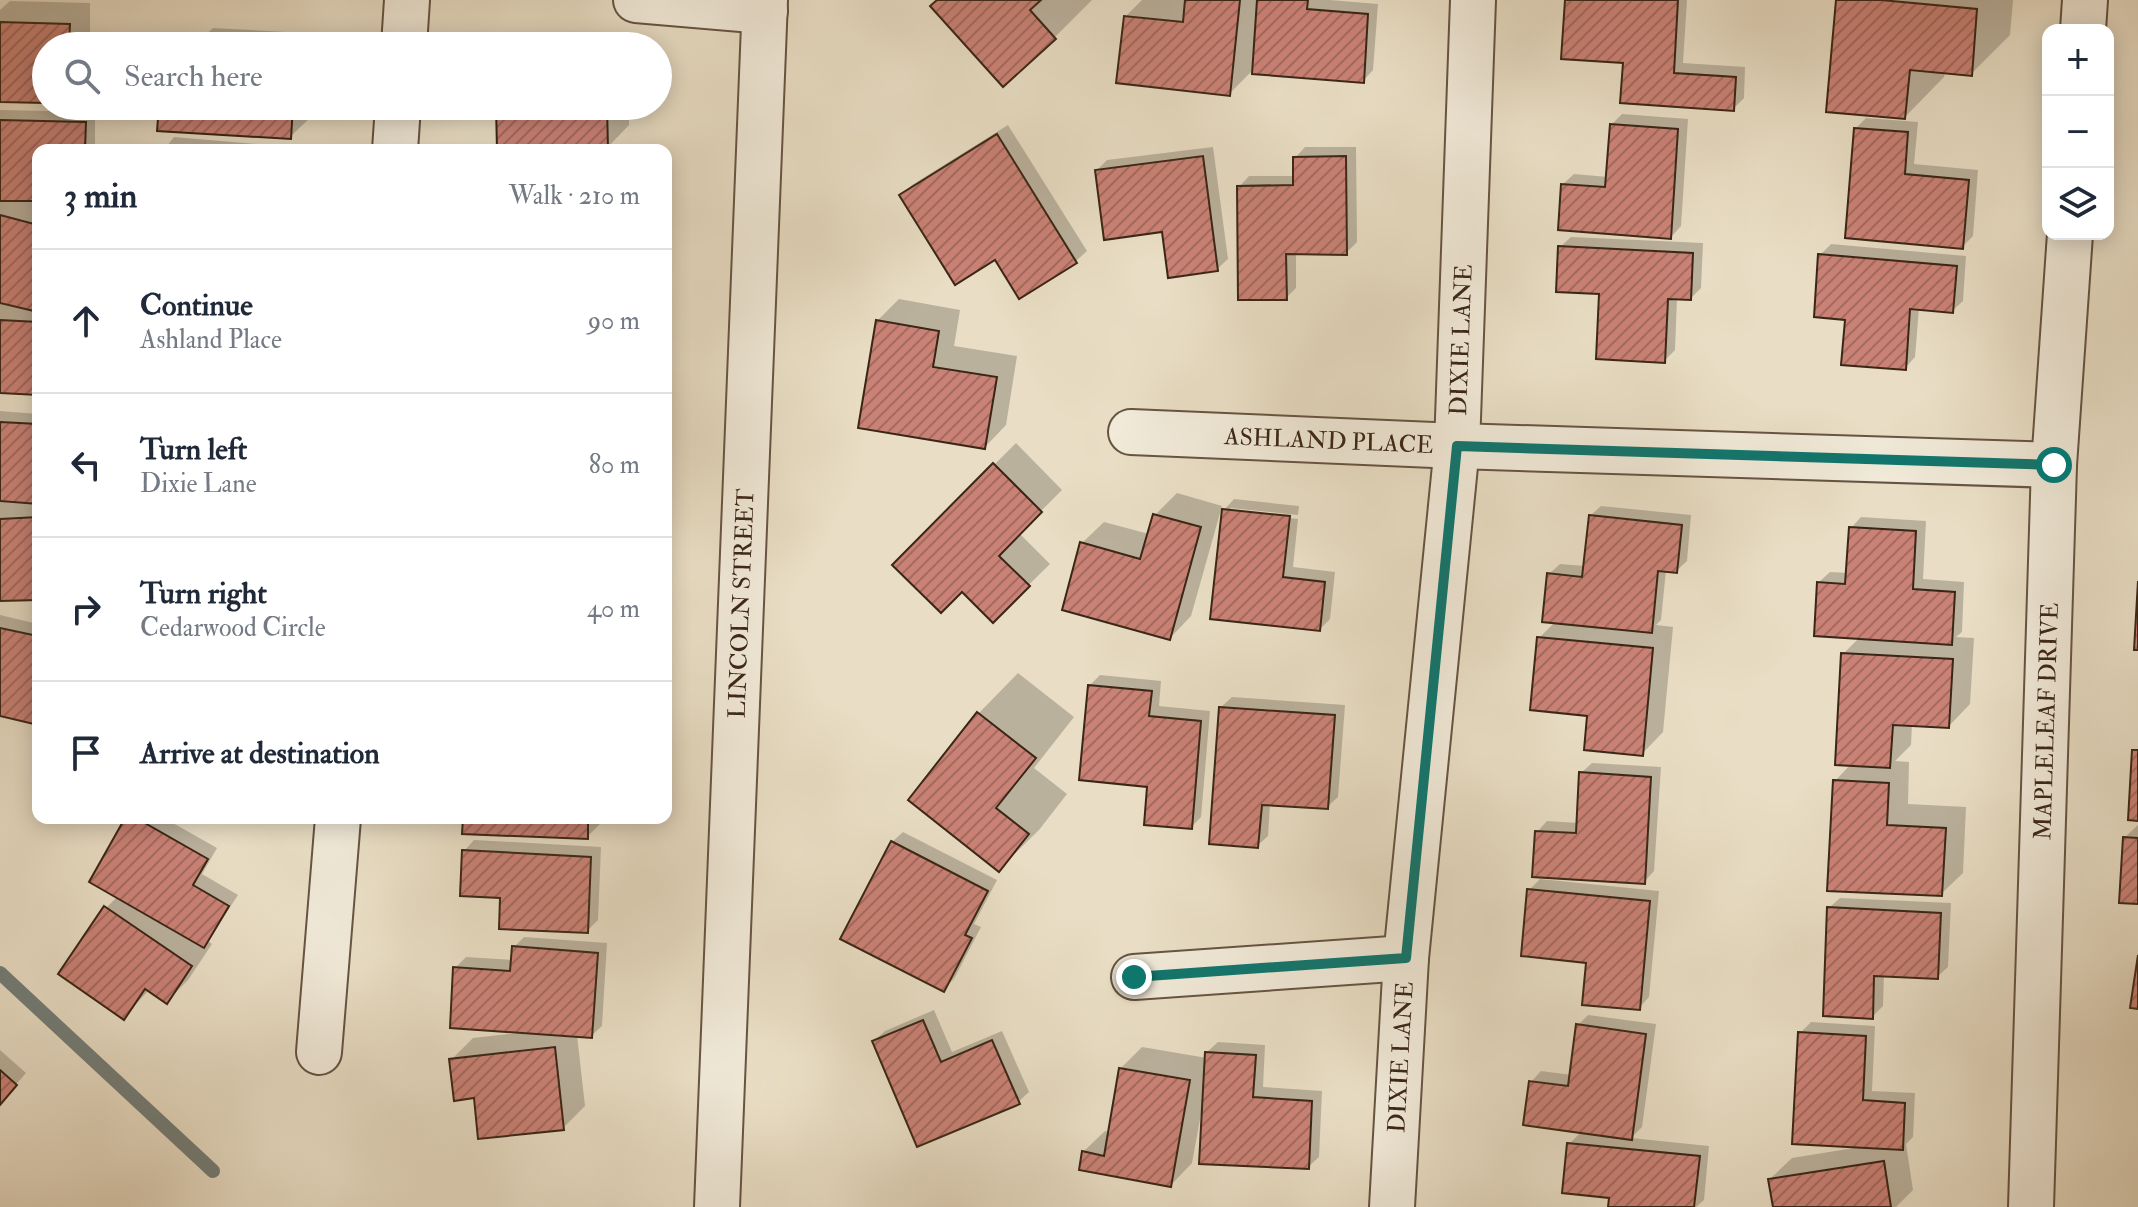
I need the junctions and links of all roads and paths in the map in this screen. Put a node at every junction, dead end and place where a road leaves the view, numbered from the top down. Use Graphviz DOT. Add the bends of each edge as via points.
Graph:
graph roads {
  1 [pos="407,0"];
  2 [pos="636,0"];
  3 [pos="1473,0"];
  4 [pos="2085,0"];
  5 [pos="765,6"];
  6 [pos="2083,24"];
  7 [pos="405,32"];
  8 [pos="397,120"];
  9 [pos="395,144"];
  10 [pos="2070,240"];
  11 [pos="1131,432"];
  12 [pos="1457,446"];
  13 [pos="2054,465"];
  14 [pos="338,824"];
  15 [pos="1406,958"];
  16 [pos="1134,977"];
  17 [pos="319,1052"];
  18 [pos="717,1207"];
  19 [pos="1392,1207"];
  20 [pos="2031,1207"];
  1 -- 7 [label="street"];
  2 -- 5 [label="street"];
  3 -- 12 [label="street, DIXIE LANE"];
  4 -- 6 [label="street"];
  5 -- 18 [label="street, LINCOLN STREET"];
  8 -- 9 [label="street"];
  10 -- 13 [label="street, MAPLELEAF DRIVE"];
  11 -- 12 [label="street, ASHLAND PLACE"];
  12 -- 13 [label="street, ASHLAND PLACE"];
  12 -- 15 [label="street, DIXIE LANE"];
  13 -- 20 [label="street, MAPLELEAF DRIVE"];
  14 -- 17 [label="street"];
  15 -- 16 [label="street"];
  15 -- 19 [label="street, DIXIE LANE"];
}
